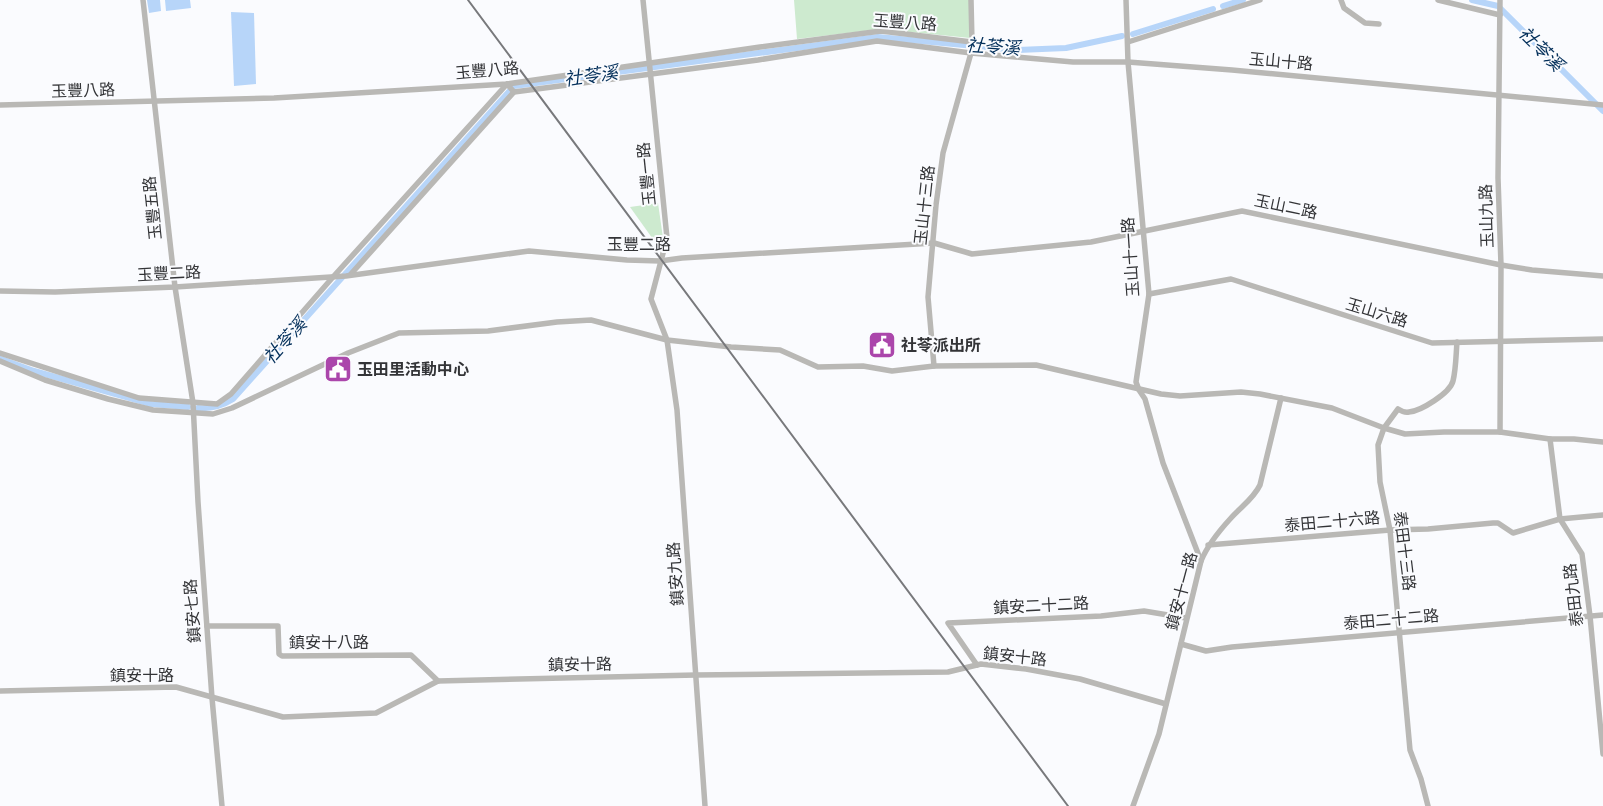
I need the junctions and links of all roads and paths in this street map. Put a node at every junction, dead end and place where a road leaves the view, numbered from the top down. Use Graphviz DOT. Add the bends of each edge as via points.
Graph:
graph roads {
  1 [pos="143,0"];
  2 [pos="643,0"];
  3 [pos="971,0"];
  4 [pos="1126,0"];
  5 [pos="1260,0"];
  6 [pos="1341,0"];
  7 [pos="1438,0"];
  8 [pos="1500,3"];
  9 [pos="1500,15"];
  10 [pos="1379,24"];
  11 [pos="1128,42"];
  12 [pos="971,47"];
  13 [pos="1128,62"];
  14 [pos="649,69"];
  15 [pos="511,88"];
  16 [pos="1499,95"];
  17 [pos="155,102"];
  18 [pos="0,105"];
  19 [pos="1603,105"];
  20 [pos="1142,232"];
  21 [pos="934,243"];
  22 [pos="660,261"];
  23 [pos="1501,265"];
  24 [pos="348,276"];
  25 [pos="1603,276"];
  26 [pos="336,277"];
  27 [pos="175,287"];
  28 [pos="0,291"];
  29 [pos="1149,294"];
  30 [pos="1603,339"];
  31 [pos="668,340"];
  32 [pos="1501,341"];
  33 [pos="1457,342"];
  34 [pos="0,353"];
  35 [pos="0,360"];
  36 [pos="934,366"];
  37 [pos="1139,390"];
  38 [pos="1281,398"];
  39 [pos="193,403"];
  40 [pos="193,413"];
  41 [pos="1384,428"];
  42 [pos="1500,432"];
  43 [pos="1550,439"];
  44 [pos="1603,442"];
  45 [pos="1603,515"];
  46 [pos="1560,519"];
  47 [pos="1390,530"];
  48 [pos="1208,545"];
  49 [pos="1201,561"];
  50 [pos="1603,615"];
  51 [pos="1590,616"];
  52 [pos="1186,618"];
  53 [pos="207,626"];
  54 [pos="1400,632"];
  55 [pos="1181,644"];
  56 [pos="977,665"];
  57 [pos="696,675"];
  58 [pos="438,681"];
  59 [pos="0,691"];
  60 [pos="212,698"];
  61 [pos="1166,704"];
  62 [pos="1603,754"];
  63 [pos="222,806"];
  64 [pos="705,806"];
  65 [pos="1133,806"];
  66 [pos="1428,806"];
  1 -- 17 [label="street, 玉豐五路"];
  2 -- 14 [label="street, 玉豐一路"];
  3 -- 12 [label="street, 玉山十三路"];
  4 -- 11 [label="street, 玉山十一路"];
  5 -- 11 [label="street"];
  6 -- 10 [label="street" via="1344,8 1365,23"];
  7 -- 9 [label="street"];
  8 -- 9 [label="street, 玉山九路"];
  9 -- 16 [label="street, 玉山九路"];
  11 -- 13 [label="street, 玉山十一路"];
  12 -- 13 [label="street, 玉山十路" via="1073,62"];
  12 -- 14 [label="street" via="877,41 758,60"];
  12 -- 14 [label="street, 玉豐八路" via="881,31 760,47"];
  12 -- 21 [label="street, 玉山十三路" via="943,153"];
  13 -- 16 [label="street, 玉山十路"];
  13 -- 20 [label="street, 玉山十一路"];
  14 -- 15 [label="street, 玉豐八路"];
  14 -- 15 [label="street"];
  14 -- 22 [label="street, 玉豐一路" via="667,238"];
  15 -- 17 [label="street, 玉豐八路"];
  15 -- 24 [label="street"];
  15 -- 26 [label="street"];
  16 -- 19 [label="street, 玉山十路"];
  16 -- 23 [label="street, 玉山九路"];
  17 -- 18 [label="street, 玉豐八路"];
  17 -- 27 [label="street, 玉豐五路"];
  20 -- 21 [label="street, 玉山二路" via="1091,242 972,254"];
  20 -- 23 [label="street, 玉山二路" via="1242,211"];
  20 -- 29 [label="street, 玉山十一路"];
  21 -- 22 [label="street, 玉豐二路"];
  21 -- 36 [label="street, 玉山十三路" via="928,297"];
  22 -- 24 [label="street, 玉豐二路" via="529,251"];
  22 -- 31 [label="street, 玉豐一路" via="650,299"];
  23 -- 25 [label="street, 玉山二路"];
  23 -- 32 [label="street, 玉山九路"];
  24 -- 26 [label="street, 玉豐二路"];
  26 -- 27 [label="street, 玉豐二路"];
  26 -- 39 [label="street" via="231,394 217,404"];
  27 -- 28 [label="street, 玉豐二路"];
  27 -- 39 [label="street, 玉豐五路"];
  29 -- 33 [label="street, 玉山六路" via="1231,279 1432,343"];
  29 -- 37 [label="street, 玉山十一路" via="1136,382"];
  30 -- 32 [label="street, 玉山六路"];
  31 -- 36 [label="street" via="780,350 818,367 863,366 892,371"];
  31 -- 40 [label="street" via="592,320 488,330 399,333 348,353 232,408 213,414"];
  31 -- 57 [label="street, 鎮安九路" via="677,410"];
  32 -- 33 [label="street, 玉山六路"];
  32 -- 42 [label="street, 玉山九路"];
  33 -- 41 [label="street, 泰田十三路" via="1453,383 1423,408 1409,412 1398,409"];
  34 -- 39 [label="street" via="139,398"];
  35 -- 40 [label="street" via="45,380 108,399 153,410"];
  36 -- 37 [label="street" via="1036,365"];
  37 -- 38 [label="street" via="1180,396 1241,392"];
  37 -- 49 [label="street, 玉山十一路" via="1145,399 1163,463"];
  38 -- 41 [label="street" via="1332,408"];
  38 -- 48 [label="street, 鎮安十一路" via="1260,485"];
  39 -- 40 [label="street, 玉豐五路"];
  40 -- 53 [label="street, 鎮安七路"];
  41 -- 42 [label="street" via="1405,434"];
  41 -- 47 [label="street, 泰田十三路" via="1378,445 1380,482"];
  42 -- 43 [label="street"];
  43 -- 44 [label="street"];
  43 -- 46 [label="street, 泰田九路"];
  45 -- 46 [label="street, 泰田二十六路"];
  46 -- 47 [label="street, 泰田二十六路" via="1513,533 1493,523"];
  46 -- 51 [label="street, 泰田九路" via="1582,554"];
  47 -- 48 [label="street, 泰田二十六路"];
  47 -- 54 [label="street, 泰田十三路"];
  48 -- 49 [label="street, 鎮安十一路"];
  49 -- 52 [label="street, 鎮安十一路"];
  50 -- 51 [label="street, 泰田二十二路"];
  51 -- 54 [label="street, 泰田二十二路"];
  51 -- 62 [label="street, 泰田九路"];
  52 -- 55 [label="street, 鎮安十一路"];
  52 -- 56 [label="street, 鎮安二十二路" via="1144,611 948,623"];
  53 -- 58 [label="street, 鎮安十八路" via="278,626 279,654 282,656 411,655"];
  53 -- 60 [label="street, 鎮安七路"];
  54 -- 55 [label="street, 泰田二十二路" via="1206,651"];
  54 -- 66 [label="street, 泰田十三路" via="1410,750"];
  55 -- 61 [label="street, 鎮安十一路"];
  56 -- 57 [label="street, 鎮安十路" via="948,672"];
  56 -- 61 [label="street, 鎮安十路" via="1026,669 1080,679"];
  57 -- 58 [label="street, 鎮安十路"];
  57 -- 64 [label="street, 鎮安九路"];
  58 -- 60 [label="street, 鎮安十路" via="376,713 283,717"];
  59 -- 60 [label="street, 鎮安十路" via="176,687"];
  60 -- 63 [label="street, 鎮安七路"];
  61 -- 65 [label="street, 鎮安十一路" via="1160,734"];
}
